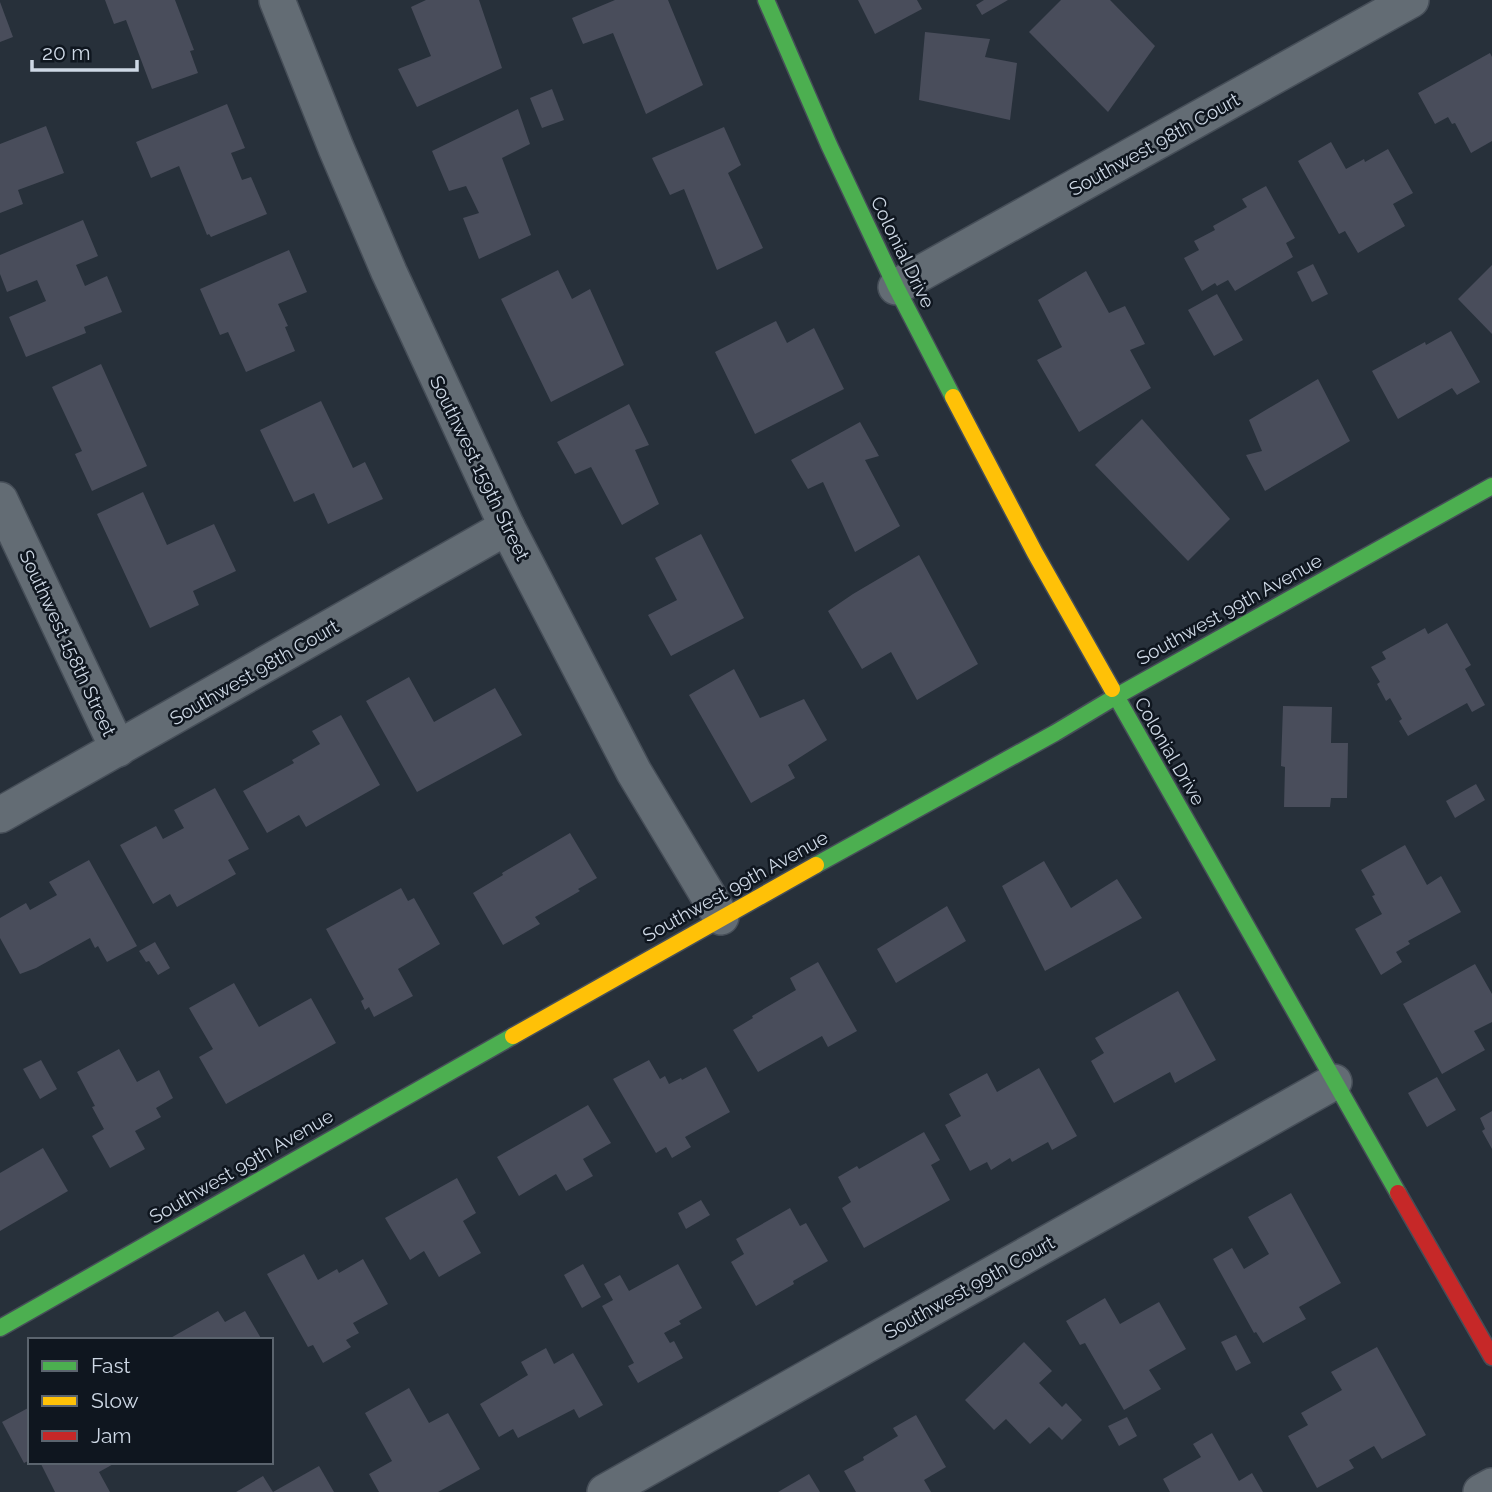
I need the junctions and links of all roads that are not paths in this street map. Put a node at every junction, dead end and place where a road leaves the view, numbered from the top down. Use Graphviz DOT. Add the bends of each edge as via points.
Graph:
graph roads {
  1 [pos="277,0"];
  2 [pos="766,0"];
  3 [pos="1411,0"];
  4 [pos="897,287"];
  5 [pos="1492,485"];
  6 [pos="0,500"];
  7 [pos="507,527"];
  8 [pos="1115,697"];
  9 [pos="118,749"];
  10 [pos="0,815"];
  11 [pos="721,917"];
  12 [pos="1334,1082"];
  13 [pos="0,1328"];
  14 [pos="1492,1357"];
  15 [pos="1492,1486"];
  16 [pos="605,1492"];
  17 [pos="1481,1492"];
  1 -- 7 [label="street, Southwest 159th Street" via="389,272"];
  2 -- 4 [label="street, Colonial Drive"];
  3 -- 4 [label="street, Southwest 98th Court"];
  4 -- 8 [label="street, Colonial Drive"];
  5 -- 8 [label="street, Southwest 99th Avenue"];
  6 -- 9 [label="street, Southwest 158th Street"];
  7 -- 9 [label="street, Southwest 98th Court"];
  7 -- 11 [label="street, Southwest 159th Street" via="634,772"];
  8 -- 11 [label="street, Southwest 99th Avenue"];
  8 -- 12 [label="street, Colonial Drive"];
  9 -- 10 [label="street, Southwest 98th Court"];
  11 -- 13 [label="street, Southwest 99th Avenue"];
  12 -- 14 [label="street, Colonial Drive"];
  12 -- 16 [label="street, Southwest 99th Court"];
  15 -- 17 [label="street"];
}
